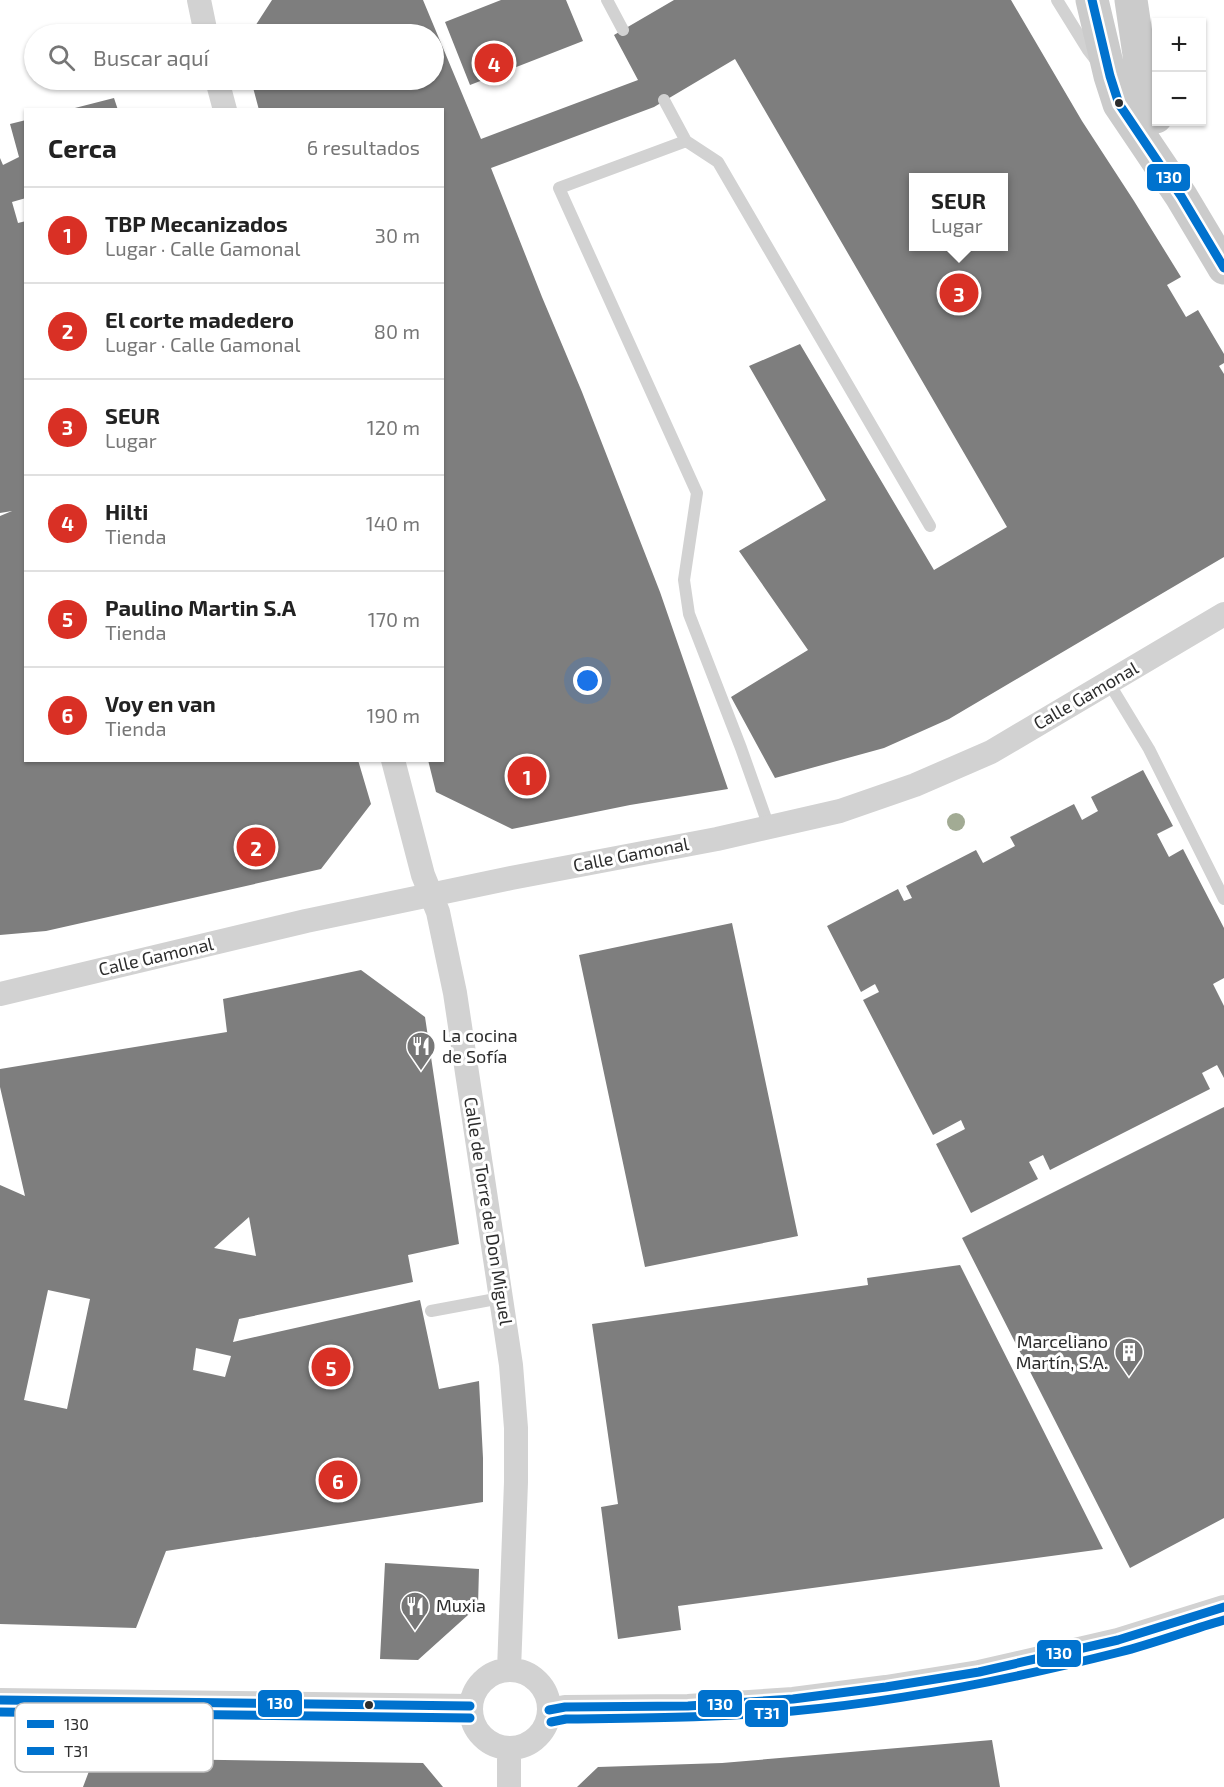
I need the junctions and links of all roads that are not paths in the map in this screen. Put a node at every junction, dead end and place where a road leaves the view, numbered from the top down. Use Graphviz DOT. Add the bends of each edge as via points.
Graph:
graph roads {
  1 [pos="199,0"];
  2 [pos="607,0"];
  3 [pos="1057,0"];
  4 [pos="1092,0"];
  5 [pos="1131,0"];
  6 [pos="204,24"];
  7 [pos="623,30"];
  8 [pos="1110,76"];
  9 [pos="220,90"];
  10 [pos="664,100"];
  11 [pos="1152,104"];
  12 [pos="224,108"];
  13 [pos="1159,126"];
  14 [pos="686,141"];
  15 [pos="1181,196"];
  16 [pos="1224,268"];
  17 [pos="930,526"];
  18 [pos="1224,614"];
  19 [pos="1109,683"];
  20 [pos="394,762"];
  21 [pos="768,828"];
  22 [pos="432,894"];
  23 [pos="1224,899"];
  24 [pos="0,994"];
  25 [pos="501,1298"];
  26 [pos="431,1311"];
  27 [pos="1224,1607"];
  28 [pos="509,1670"];
  29 [pos="0,1700"];
  30 [pos="470,1706"];
  31 [pos="549,1710"];
  32 [pos="509,1749"];
  33 [pos="508,1787"];
  1 -- 6 [label="street"];
  2 -- 7 [label="lane"];
  3 -- 8 [label="lane" via="1088,50"];
  4 -- 8 [label="street"];
  5 -- 11 [label="street" via="1141,68"];
  8 -- 15 [label="street" via="1119,104"];
  9 -- 12 [label="street"];
  10 -- 14 [label="lane"];
  13 -- 15 [label="street"];
  14 -- 17 [label="lane" via="718,162"];
  14 -- 21 [label="lane" via="560,188 697,493 684,580 689,614"];
  15 -- 16 [label="street"];
  18 -- 19 [label="street, Calle Gamonal"];
  19 -- 21 [label="street, Calle Gamonal" via="991,752 915,785 840,811"];
  19 -- 23 [label="lane" via="1149,749"];
  20 -- 22 [label="street, Calle de Torre de Don Miguel" via="423,875"];
  21 -- 22 [label="street, Calle Gamonal"];
  22 -- 24 [label="street, Calle Gamonal"];
  22 -- 25 [label="street, Calle de Torre de Don Miguel" via="455,993"];
  25 -- 26 [label="lane"];
  25 -- 28 [label="street, Calle de Torre de Don Miguel" via="516,1428"];
  27 -- 31 [label="street" via="1118,1640 979,1672 886,1687 793,1699"];
  28 -- 30 [label="street" via="490,1675 476,1688"];
  28 -- 31 [label="street" via="529,1675 544,1690"];
  29 -- 30 [label="street"];
  30 -- 32 [label="street" via="474,1727 489,1743"];
  31 -- 32 [label="street" via="544,1730 529,1744"];
  32 -- 33 [label="street"];
}
